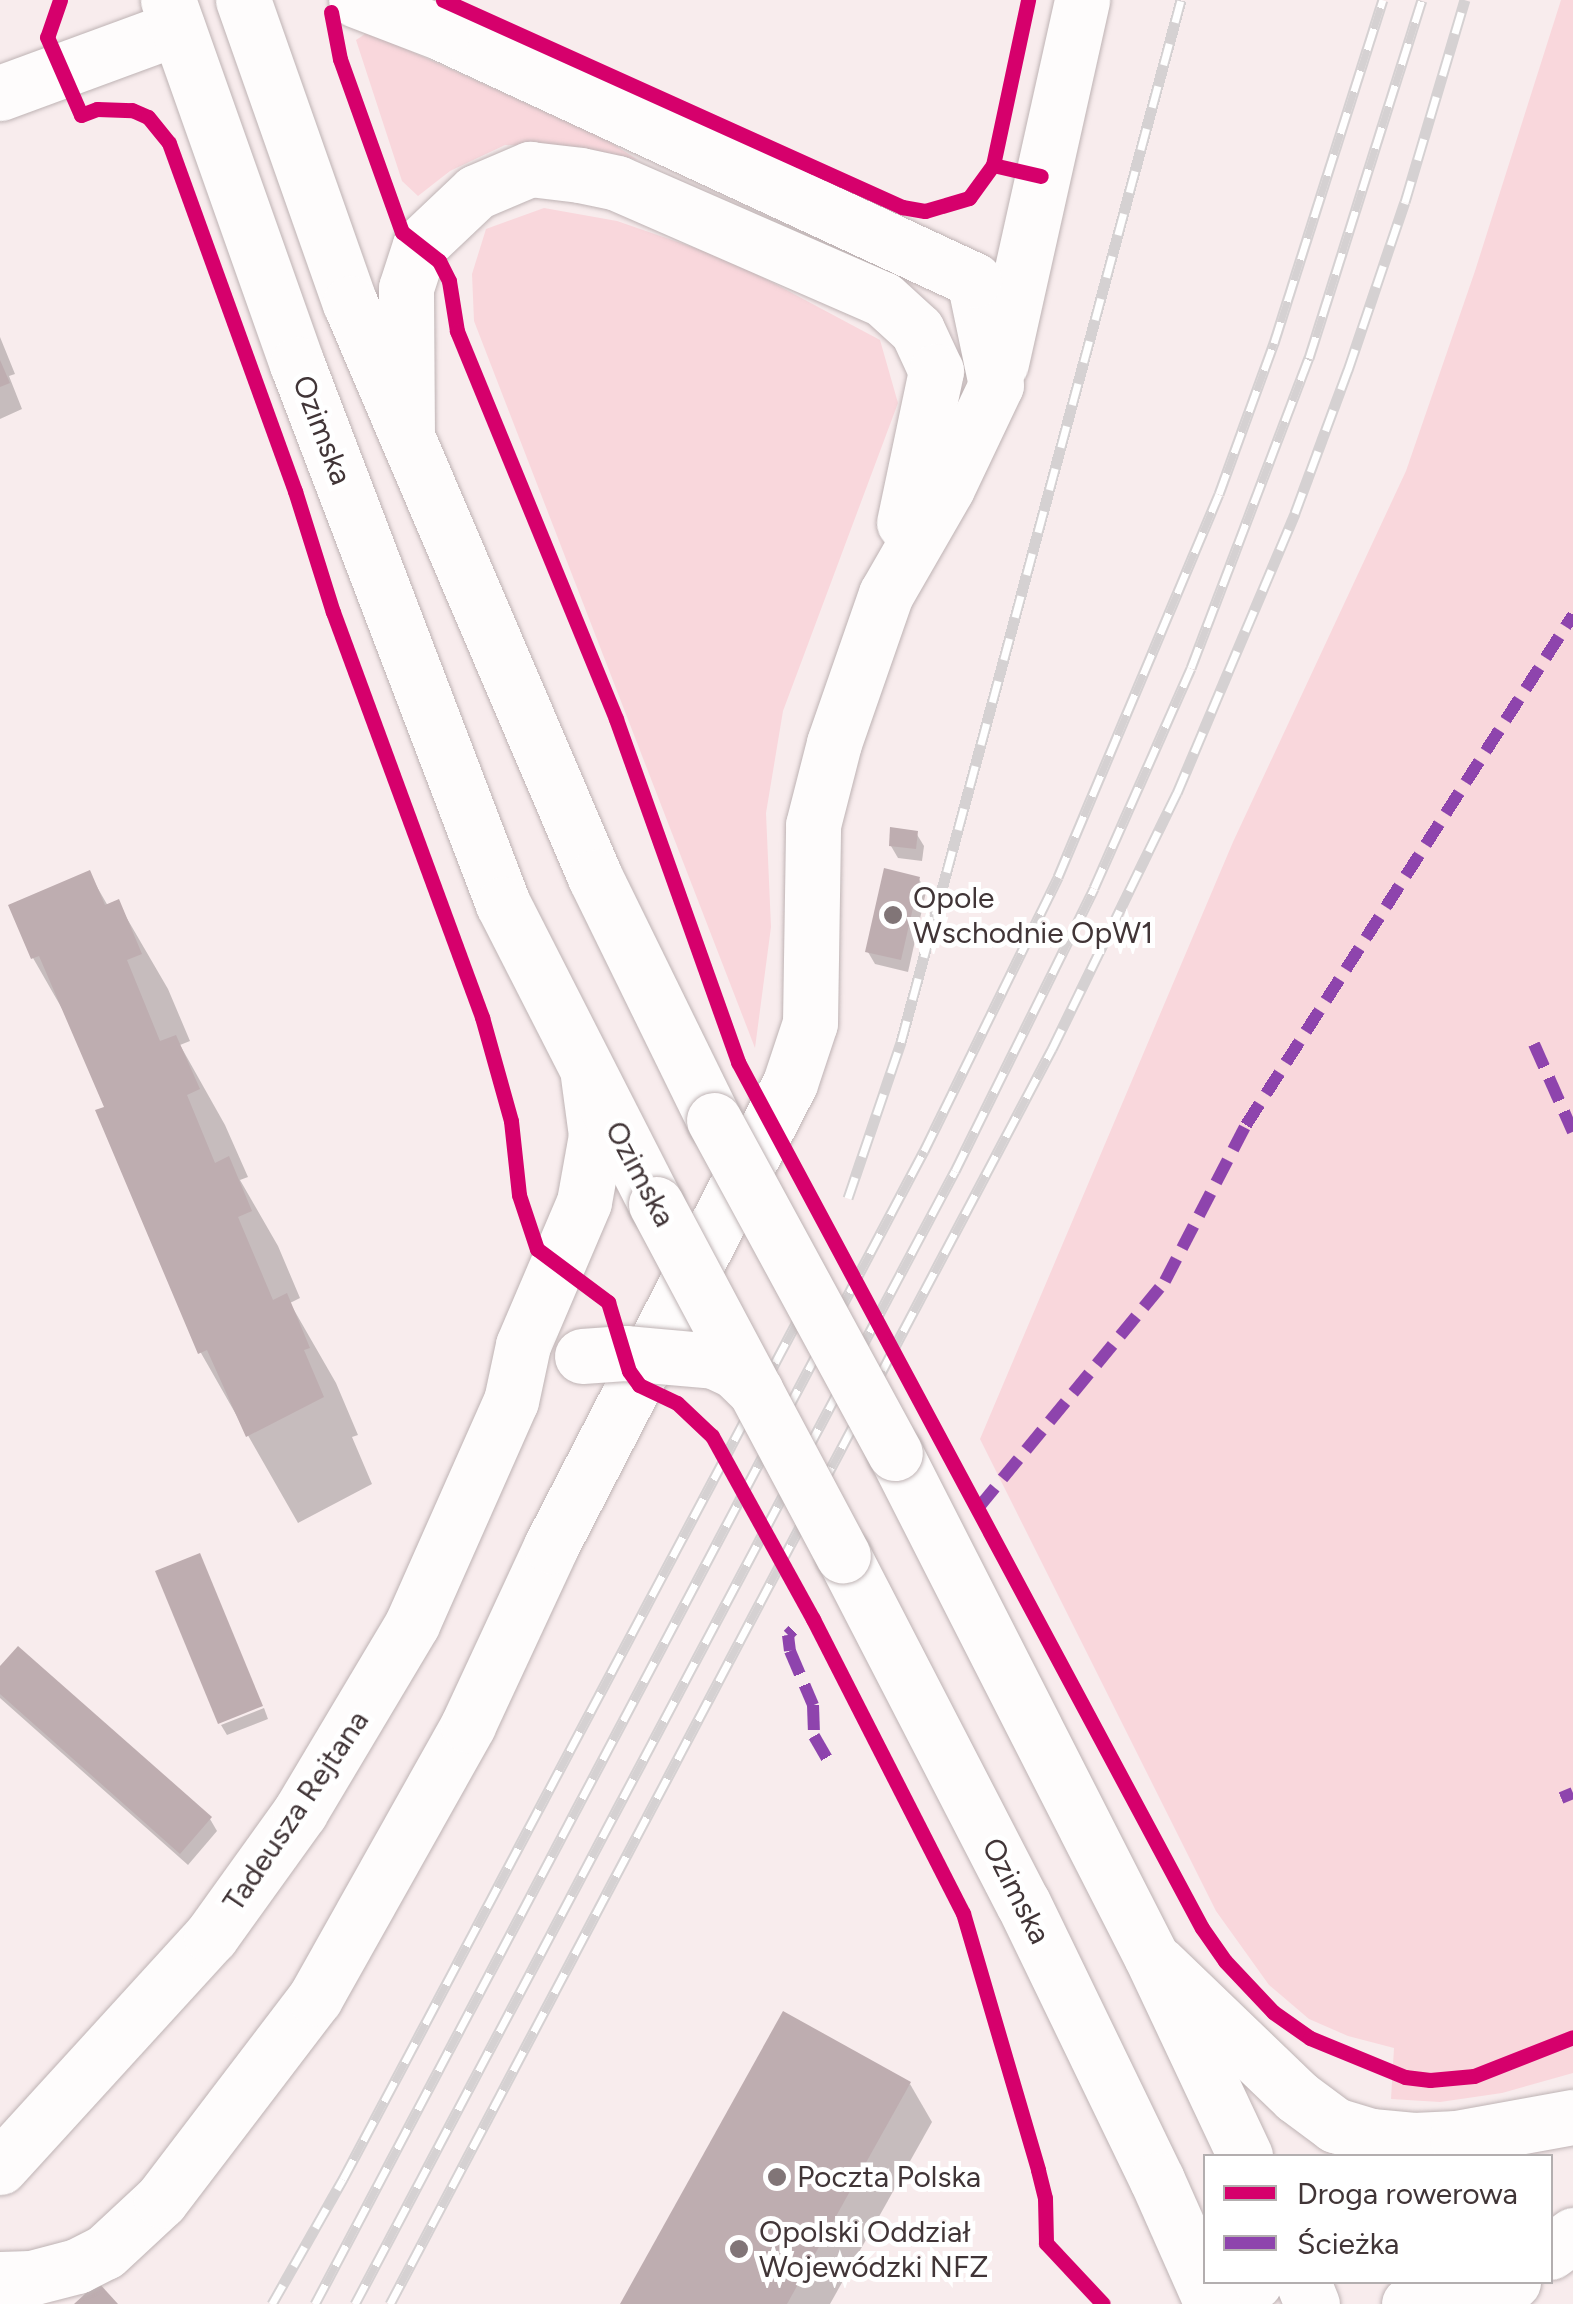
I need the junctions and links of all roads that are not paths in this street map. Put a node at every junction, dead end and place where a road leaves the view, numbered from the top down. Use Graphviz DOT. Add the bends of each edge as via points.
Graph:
graph roads {
  1 [pos="243,0"];
  2 [pos="356,0"];
  3 [pos="1082,0"];
  4 [pos="173,14"];
  5 [pos="0,93"];
  6 [pos="1042,176"];
  7 [pos="974,280"];
  8 [pos="936,371"];
  9 [pos="996,385"];
  10 [pos="408,436"];
  11 [pos="886,594"];
  12 [pos="588,1076"];
  13 [pos="756,1391"];
  14 [pos="511,1401"];
  15 [pos="1151,1956"];
  16 [pos="1573,2117"];
  17 [pos="1573,2129"];
  18 [pos="1244,2154"];
  19 [pos="1528,2154"];
  20 [pos="0,2167"];
  21 [pos="1203,2251"];
  22 [pos="0,2279"];
  23 [pos="1449,2284"];
  24 [pos="1511,2284"];
  25 [pos="1409,2304"];
  26 [pos="1489,2304"];
  1 -- 10 [label="street" via="350,302"];
  2 -- 7 [label="street" via="442,33"];
  3 -- 6 [label="street"];
  4 -- 5 [label="street"];
  4 -- 12 [label="street, Ozimska" via="304,382 503,904"];
  6 -- 7 [label="street"];
  6 -- 9 [label="street"];
  7 -- 8 [label="street"];
  7 -- 9 [label="street"];
  8 -- 10 [label="street" via="917,330 882,299 617,183 530,170 476,192 420,245 406,288"];
  8 -- 11 [label="street"];
  9 -- 11 [label="street"];
  10 -- 15 [label="street, bridge" via="595,877 714,1120 895,1454"];
  11 -- 22 [label="street" via="813,825 810,1023 790,1083 551,1546 468,1726 315,1998 161,2200 106,2252 32,2278"];
  12 -- 13 [label="street, Ozimska, bridge"];
  12 -- 14 [label="street, Tadeusza Rejtana" via="596,1135 584,1202 523,1345"];
  13 -- 14 [label="street, bridge" via="714,1361 625,1354 582,1356"];
  13 -- 21 [label="street, Ozimska, bridge"];
  14 -- 20 [label="street, Tadeusza Rejtana" via="412,1624 300,1812 212,1936"];
  15 -- 16 [label="street" via="1296,2096 1335,2125 1414,2140"];
  15 -- 18 [label="street"];
  17 -- 19 [label="street"];
  23 -- 25 [label="street"];
  24 -- 26 [label="street"];
}
